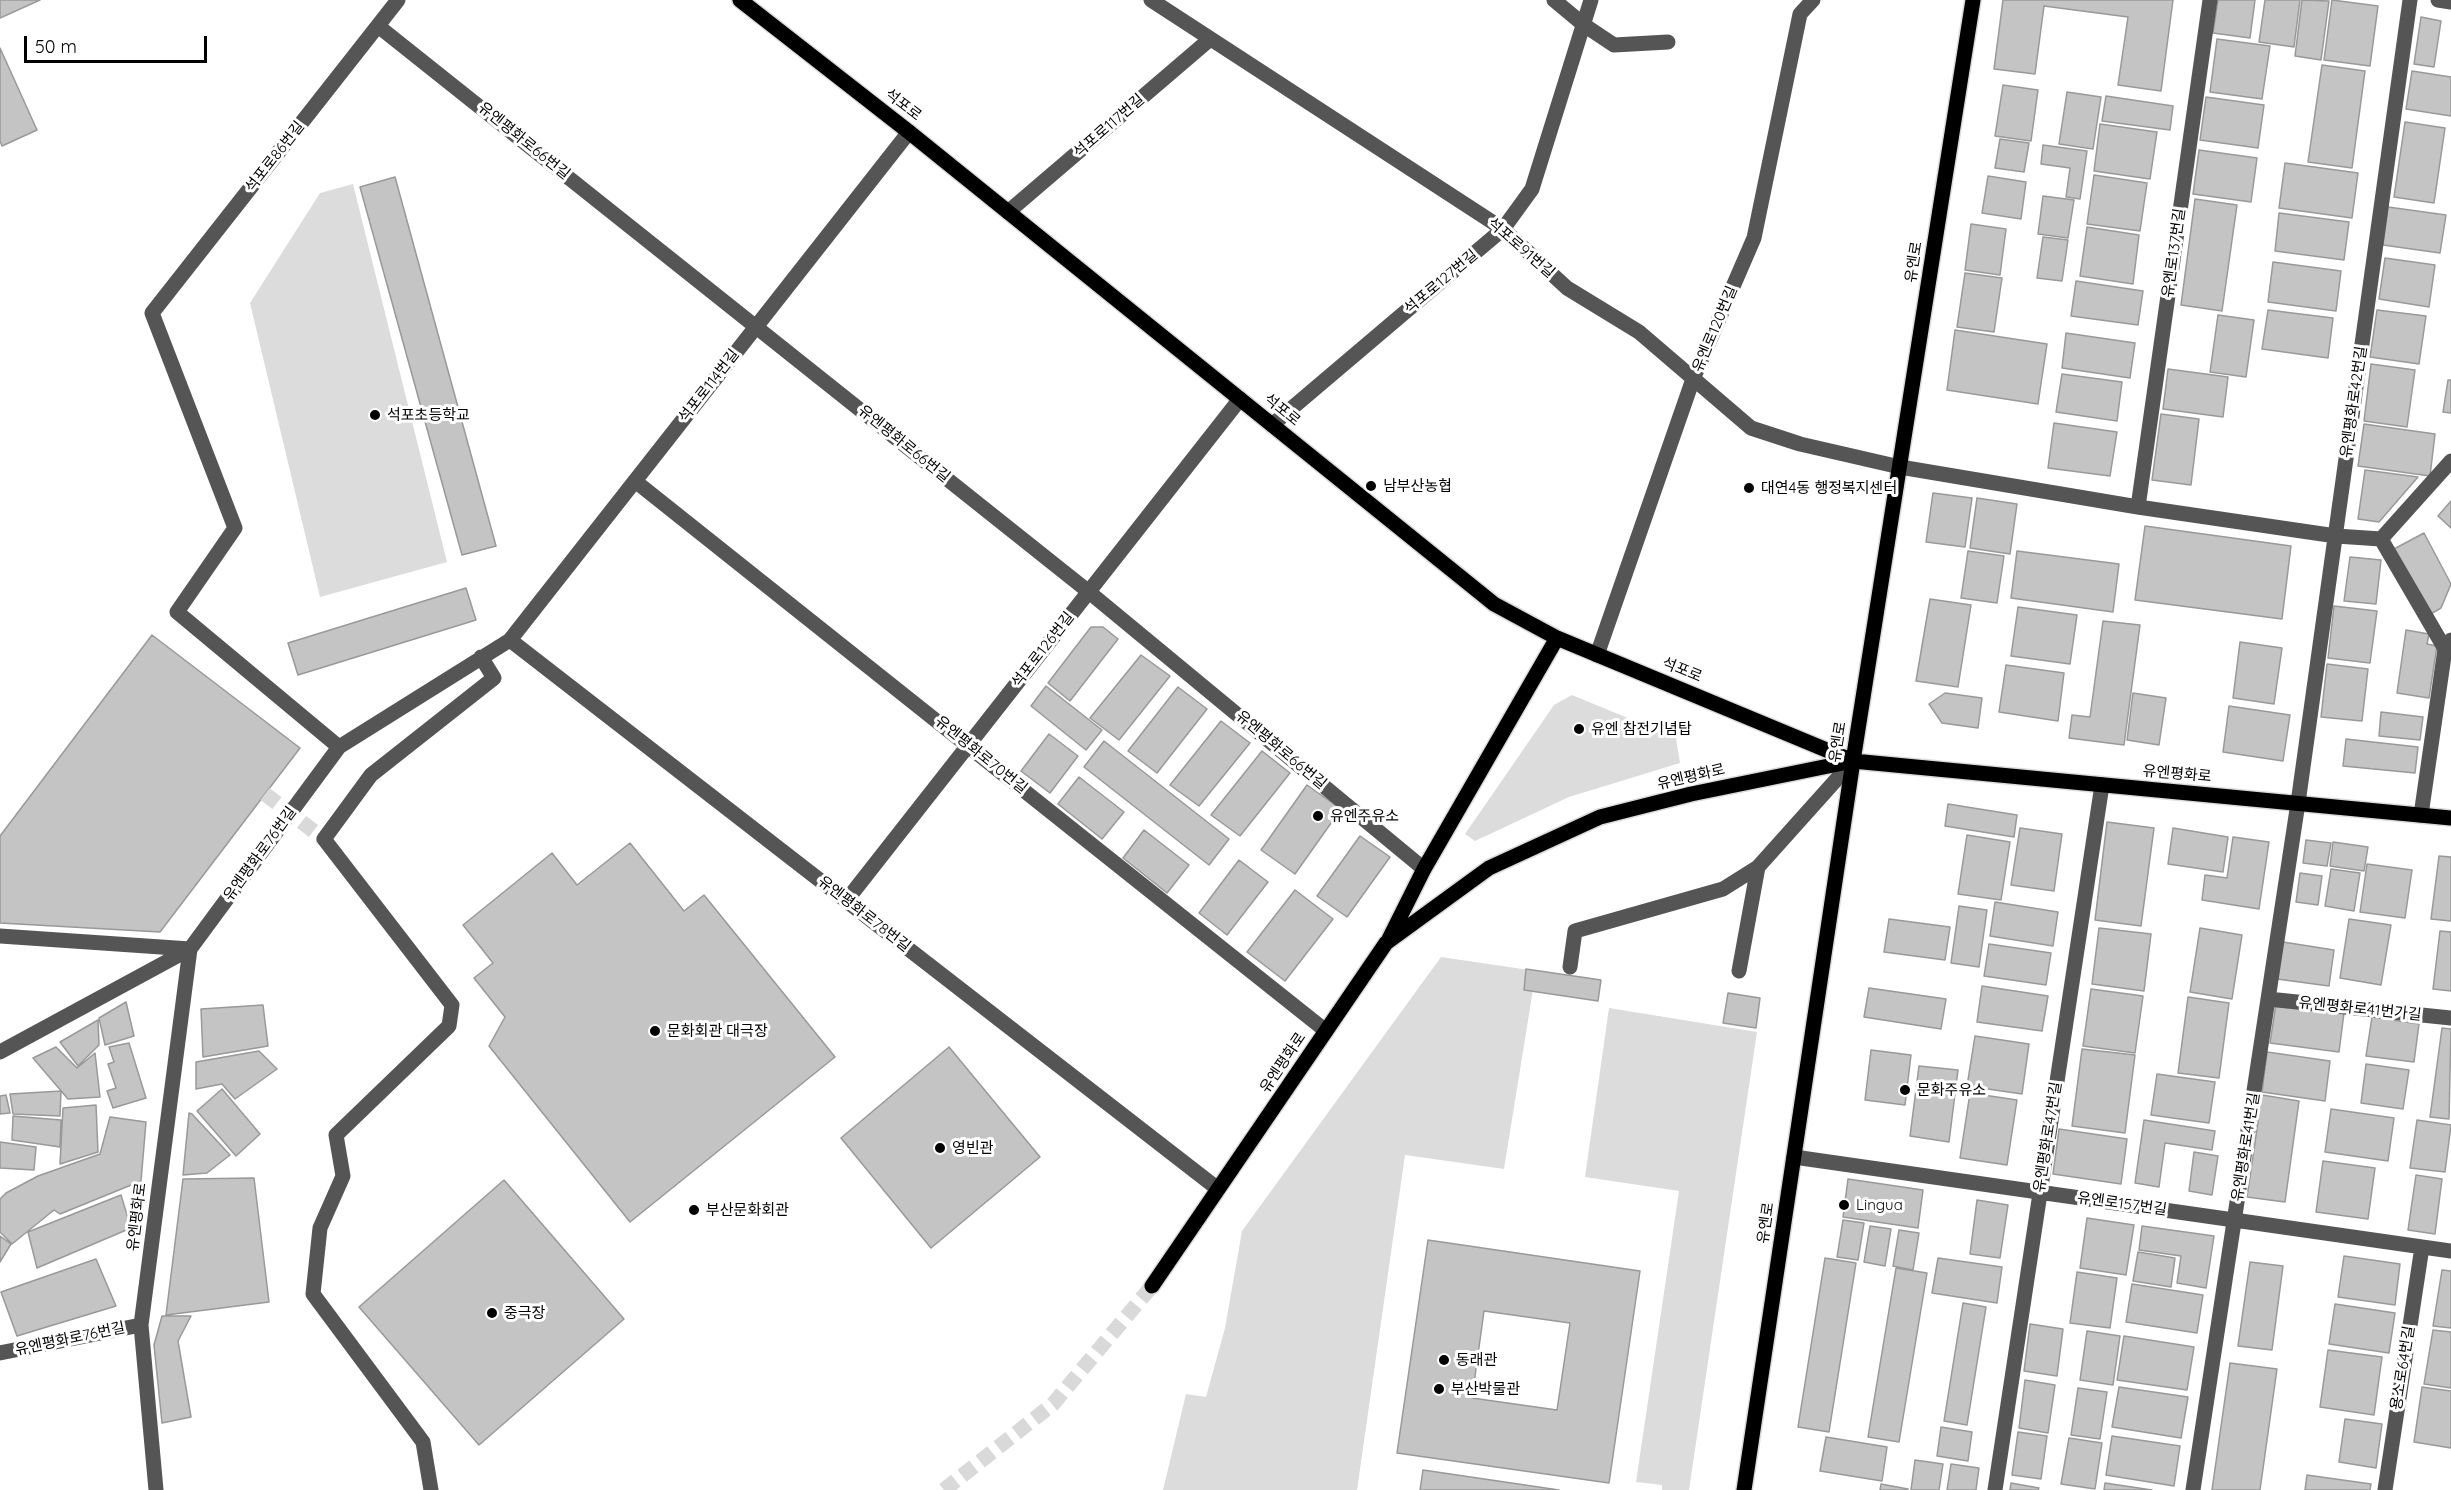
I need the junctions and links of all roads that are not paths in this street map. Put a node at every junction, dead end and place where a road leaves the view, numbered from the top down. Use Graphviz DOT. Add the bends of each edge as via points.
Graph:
graph roads {
  1 [pos="398,0"];
  2 [pos="740,0"];
  3 [pos="1151,0"];
  4 [pos="1554,0"];
  5 [pos="1591,0"];
  6 [pos="1814,0"];
  7 [pos="1973,0"];
  8 [pos="2210,0"];
  9 [pos="2410,0"];
  10 [pos="2438,0"];
  11 [pos="2451,2"];
  12 [pos="1584,25"];
  13 [pos="378,26"];
  14 [pos="1209,40"];
  15 [pos="1668,42"];
  16 [pos="909,132"];
  17 [pos="1008,212"];
  18 [pos="1503,229"];
  19 [pos="756,326"];
  20 [pos="1693,379"];
  21 [pos="1240,399"];
  22 [pos="1272,425"];
  23 [pos="2451,461"];
  24 [pos="1900,467"];
  25 [pos="635,481"];
  26 [pos="2138,507"];
  27 [pos="2336,536"];
  28 [pos="2381,539"];
  29 [pos="1089,592"];
  30 [pos="1557,638"];
  31 [pos="510,640"];
  32 [pos="2448,645"];
  33 [pos="1597,655"];
  34 [pos="481,657"];
  35 [pos="969,745"];
  36 [pos="339,747"];
  37 [pos="1853,761"];
  38 [pos="2102,785"];
  39 [pos="2298,803"];
  40 [pos="2421,815"];
  41 [pos="2451,818"];
  42 [pos="1758,867"];
  43 [pos="1424,869"];
  44 [pos="846,901"];
  45 [pos="0,936"];
  46 [pos="1386,943"];
  47 [pos="190,949"];
  48 [pos="1570,967"];
  49 [pos="1739,971"];
  50 [pos="2268,999"];
  51 [pos="2451,1018"];
  52 [pos="1326,1032"];
  53 [pos="0,1052"];
  54 [pos="1794,1157"];
  55 [pos="1218,1189"];
  56 [pos="2040,1192"];
  57 [pos="2234,1220"];
  58 [pos="2422,1247"];
  59 [pos="2451,1251"];
  60 [pos="1152,1286"];
  61 [pos="141,1324"];
  62 [pos="0,1353"];
  63 [pos="156,1490"];
  64 [pos="431,1490"];
  65 [pos="1744,1490"];
  66 [pos="1995,1490"];
  67 [pos="2193,1490"];
  68 [pos="2385,1490"];
  1 -- 13 [label="street, 석포로86번길"];
  2 -- 16 [label="main road, 석포로"];
  3 -- 14 [label="street, 석포로91번길"];
  4 -- 12 [label="street"];
  5 -- 12 [label="street, 석포로127번길"];
  6 -- 20 [label="street, 유엔로120번길" via="1800,14 1754,238"];
  7 -- 24 [label="main road, 유엔로"];
  8 -- 26 [label="street, 유엔로137번길"];
  9 -- 27 [label="street, 유엔평화로42번길"];
  10 -- 11 [label="street"];
  12 -- 15 [label="street" via="1614,45"];
  12 -- 18 [label="street, 석포로127번길" via="1532,189"];
  13 -- 19 [label="street, 유엔평화로66번길"];
  13 -- 36 [label="street, 석포로86번길" via="152,313 235,528 177,612"];
  14 -- 17 [label="street, 석포로117번길"];
  14 -- 18 [label="street, 석포로91번길"];
  16 -- 17 [label="main road, 석포로"];
  16 -- 19 [label="street, 석포로114번길"];
  17 -- 21 [label="main road, 석포로"];
  18 -- 20 [label="street, 석포로91번길" via="1567,288 1639,332"];
  18 -- 22 [label="street, 석포로127번길"];
  19 -- 25 [label="street, 석포로114번길"];
  19 -- 29 [label="street, 유엔평화로66번길"];
  20 -- 24 [label="street, 석포로91번길" via="1751,428 1800,444"];
  20 -- 33 [label="street, 유엔로120번길"];
  21 -- 22 [label="main road, 석포로"];
  21 -- 29 [label="street, 석포로126번길"];
  22 -- 30 [label="main road, 석포로" via="1494,604"];
  23 -- 28 [label="street"];
  24 -- 26 [label="street"];
  24 -- 37 [label="main road, 유엔로"];
  25 -- 31 [label="street, 석포로114번길"];
  25 -- 35 [label="street, 유엔평화로70번길"];
  26 -- 27 [label="street"];
  27 -- 28 [label="street"];
  27 -- 39 [label="street, 유엔평화로42번길"];
  28 -- 32 [label="street"];
  29 -- 35 [label="street, 석포로126번길"];
  29 -- 43 [label="street, 유엔평화로66번길"];
  30 -- 33 [label="main road, 석포로"];
  30 -- 43 [label="main road"];
  31 -- 34 [label="street, 유엔평화로76번길"];
  31 -- 44 [label="street, 유엔평화로78번길"];
  32 -- 40 [label="street"];
  33 -- 37 [label="main road, 석포로"];
  34 -- 36 [label="street, 유엔평화로76번길"];
  34 -- 64 [label="street" via="494,678 371,775 324,839 452,1005 449,1026 336,1135 344,1176 320,1228 313,1294 423,1442"];
  35 -- 44 [label="street, 석포로126번길"];
  35 -- 52 [label="street, 유엔평화로70번길"];
  36 -- 47 [label="street, 유엔평화로76번길"];
  37 -- 38 [label="main road, 유엔평화로"];
  37 -- 42 [label="street"];
  37 -- 46 [label="main road, 유엔평화로" via="1600,817 1489,868"];
  37 -- 54 [label="main road, 유엔로"];
  38 -- 39 [label="main road, 유엔평화로"];
  38 -- 56 [label="street, 유엔평화로47번길"];
  39 -- 40 [label="main road, 유엔평화로"];
  39 -- 50 [label="street, 유엔평화로41번길"];
  40 -- 41 [label="main road, 유엔평화로"];
  42 -- 48 [label="street" via="1723,889 1575,931"];
  42 -- 49 [label="street"];
  43 -- 46 [label="main road"];
  44 -- 55 [label="street, 유엔평화로78번길"];
  45 -- 47 [label="street"];
  46 -- 52 [label="main road, 유엔평화로"];
  47 -- 53 [label="street, 유엔평화로76번길"];
  47 -- 61 [label="street, 유엔평화로"];
  50 -- 51 [label="street, 유엔평화로41번가길"];
  50 -- 57 [label="street, 유엔평화로41번길"];
  52 -- 55 [label="main road, 유엔평화로"];
  54 -- 56 [label="street, 유엔로157번길"];
  54 -- 65 [label="main road, 유엔로"];
  55 -- 60 [label="main road, 유엔평화로"];
  56 -- 57 [label="street, 유엔로157번길"];
  56 -- 66 [label="street, 유엔평화로47번길"];
  57 -- 58 [label="street, 유엔로157번길"];
  57 -- 67 [label="street, 유엔평화로41번길"];
  58 -- 59 [label="street, 유엔로157번길"];
  58 -- 68 [label="street, 용소로64번길"];
  61 -- 62 [label="street, 유엔평화로76번길"];
  61 -- 63 [label="street, 유엔평화로"];
}
